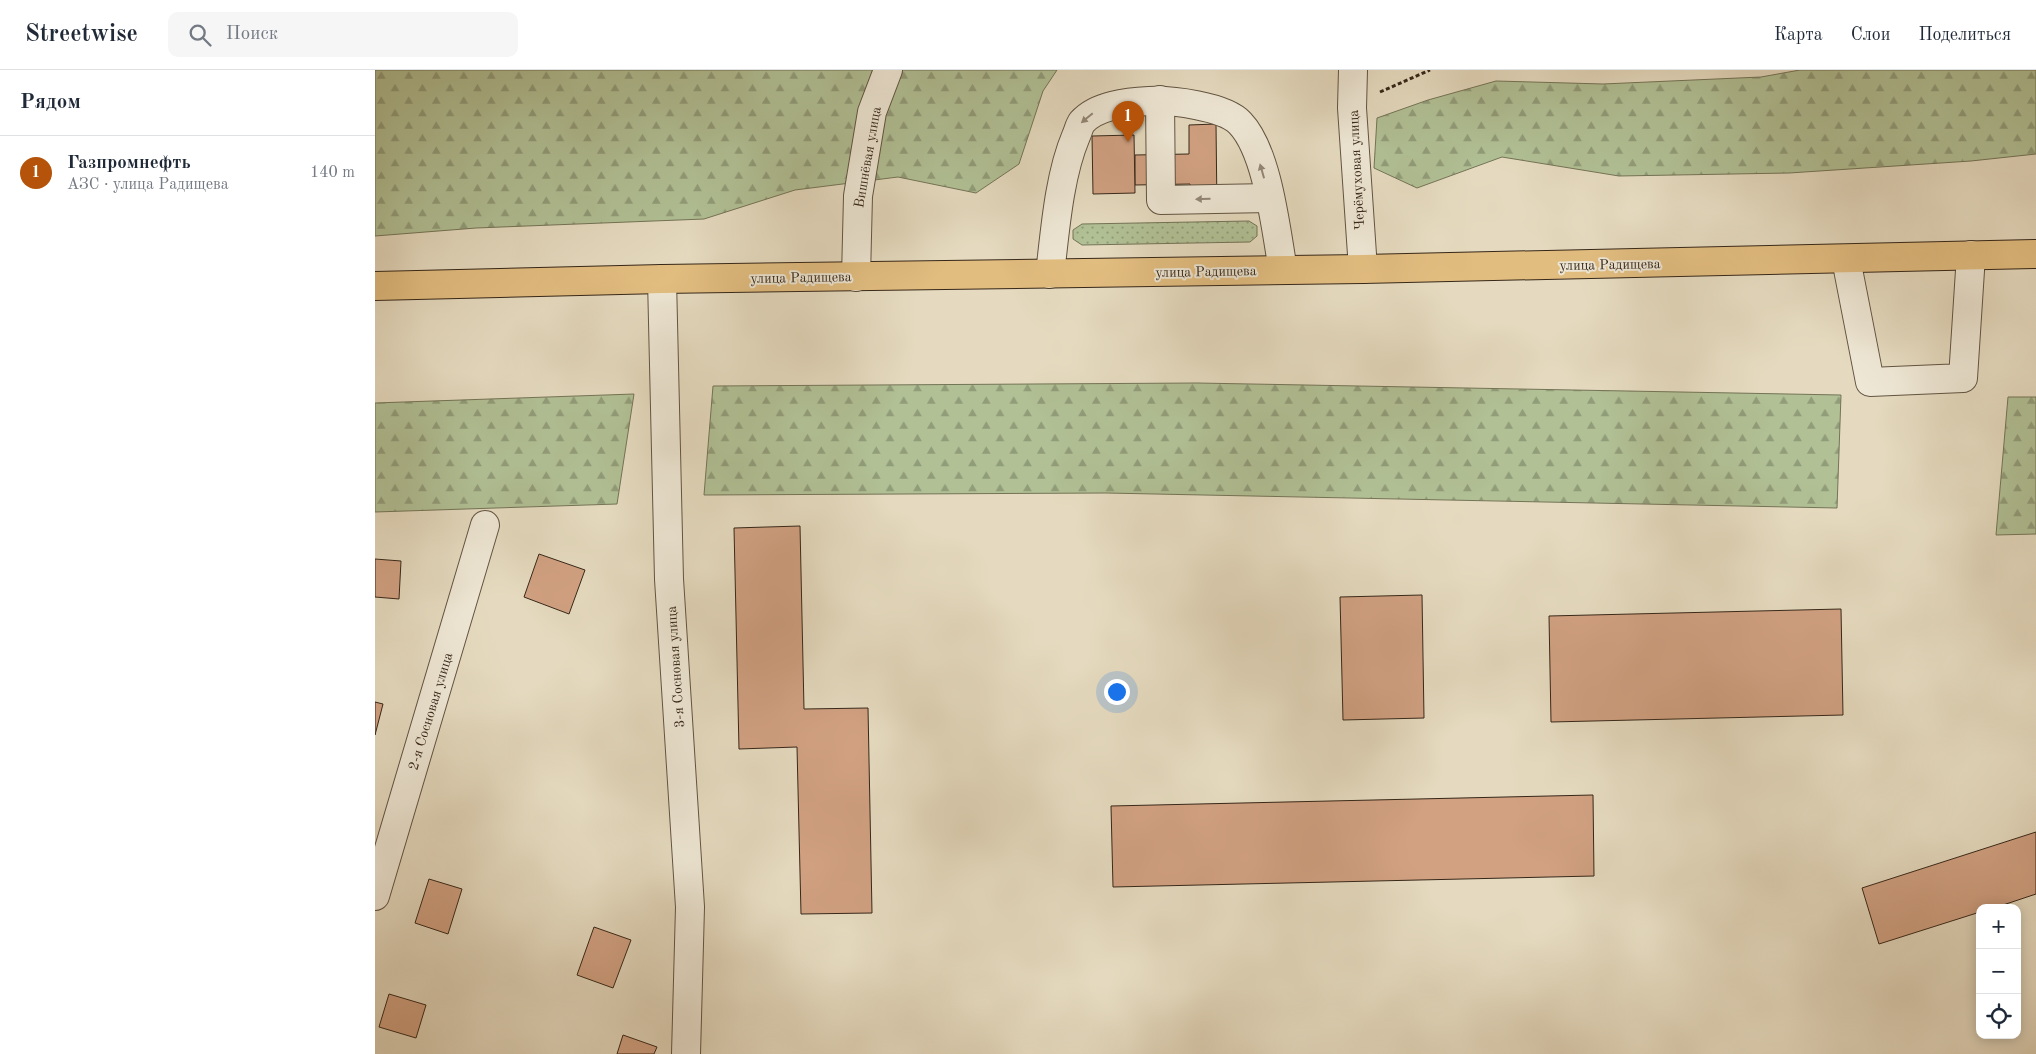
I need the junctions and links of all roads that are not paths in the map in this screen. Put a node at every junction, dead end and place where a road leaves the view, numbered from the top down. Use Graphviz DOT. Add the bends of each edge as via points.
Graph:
graph roads {
  1 [pos="888,70"];
  2 [pos="1353,70"];
  3 [pos="1159,100"];
  4 [pos="1270,198"];
  5 [pos="2036,254"];
  6 [pos="1971,255"];
  7 [pos="1846,258"];
  8 [pos="1363,269"];
  9 [pos="1283,270"];
  10 [pos="1050,274"];
  11 [pos="857,277"];
  12 [pos="662,279"];
  13 [pos="375,286"];
  14 [pos="485,525"];
  15 [pos="375,896"];
  16 [pos="686,1054"];
  1 -- 11 [label="street, Вишнёвая улица" via="872,112 858,196"];
  2 -- 8 [label="street, Черёмуховая улица" via="1352,108"];
  4 -- 3 [label="street, one-way" via="1255,147 1239,122 1213,108"];
  4 -- 3 [label="street, one-way" via="1161,200"];
  3 -- 10 [label="street, one-way" via="1130,102 1097,111 1081,123 1069,152"];
  4 -- 9 [label="street"];
  5 -- 6 [label="main road, улица Радищева"];
  6 -- 7 [label="main road, улица Радищева"];
  6 -- 7 [label="street" via="1963,378 1870,382"];
  7 -- 8 [label="main road, улица Радищева"];
  8 -- 9 [label="main road, улица Радищева"];
  9 -- 10 [label="main road, улица Радищева"];
  10 -- 11 [label="main road, улица Радищева"];
  11 -- 12 [label="main road, улица Радищева"];
  12 -- 13 [label="main road, улица Радищева"];
  12 -- 16 [label="street, 3-я Сосновая улица" via="669,579 690,907"];
  14 -- 15 [label="street, 2-я Сосновая улица"];
}
